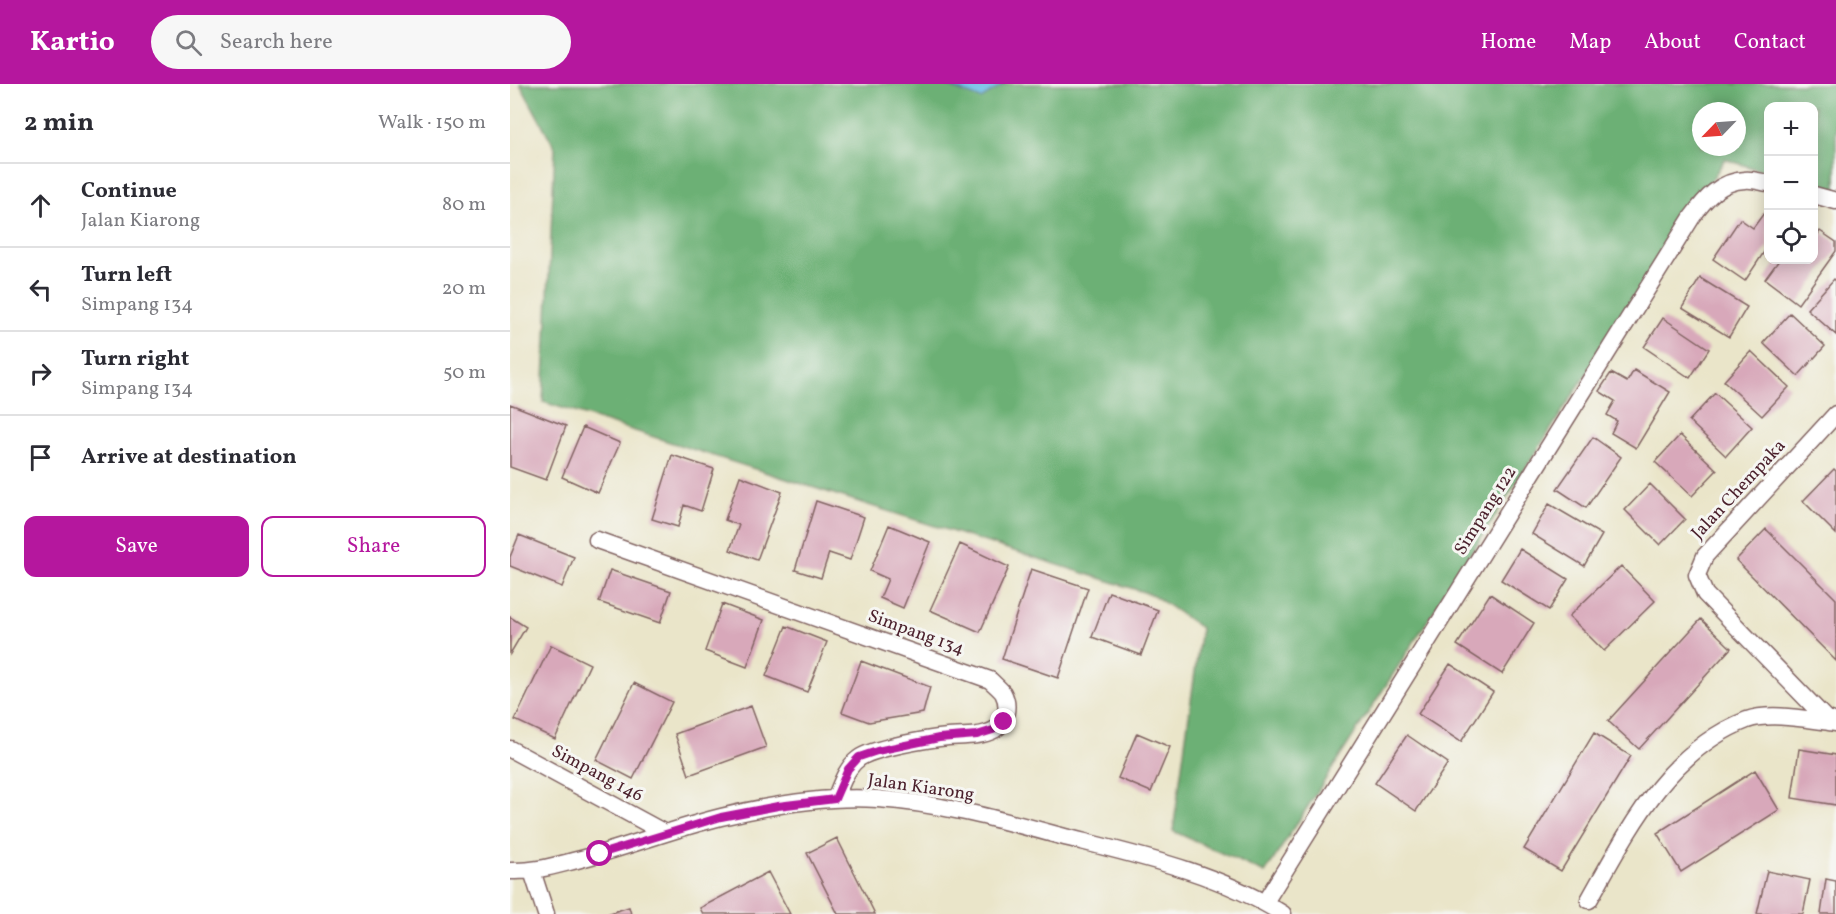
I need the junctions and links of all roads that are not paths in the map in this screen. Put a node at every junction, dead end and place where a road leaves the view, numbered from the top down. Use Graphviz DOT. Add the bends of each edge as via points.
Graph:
graph roads {
  1 [pos="1764,182"];
  2 [pos="1818,196"];
  3 [pos="1836,201"];
  4 [pos="1834,421"];
  5 [pos="597,540"];
  6 [pos="1834,720"];
  7 [pos="510,749"];
  8 [pos="835,799"];
  9 [pos="665,833"];
  10 [pos="510,871"];
  11 [pos="532,871"];
  12 [pos="1589,900"];
  13 [pos="1265,902"];
  14 [pos="546,914"];
  15 [pos="1283,914"];
  1 -- 13 [label="street, Simpang 122" via="1744,180 1720,187 1692,217"];
  2 -- 3 [label="street"];
  4 -- 6 [label="street, Jalan Chempaka" via="1705,556 1697,575 1706,594"];
  5 -- 8 [label="street, Simpang 134" via="990,680 1003,693 1007,709 1004,722 993,730 859,757 848,769"];
  6 -- 12 [label="street, Jalan Chempaka" via="1785,716 1748,720 1687,758 1637,815"];
  7 -- 9 [label="street, Simpang 146"];
  8 -- 9 [label="street, Jalan Kiarong" via="721,817"];
  8 -- 13 [label="street, Jalan Kiarong" via="878,798 1004,821 1157,861"];
  9 -- 11 [label="street, Jalan Kiarong"];
  10 -- 11 [label="street, Jalan Kiarong"];
  11 -- 14 [label="street"];
  13 -- 15 [label="street, Jalan Kiarong"];
}
